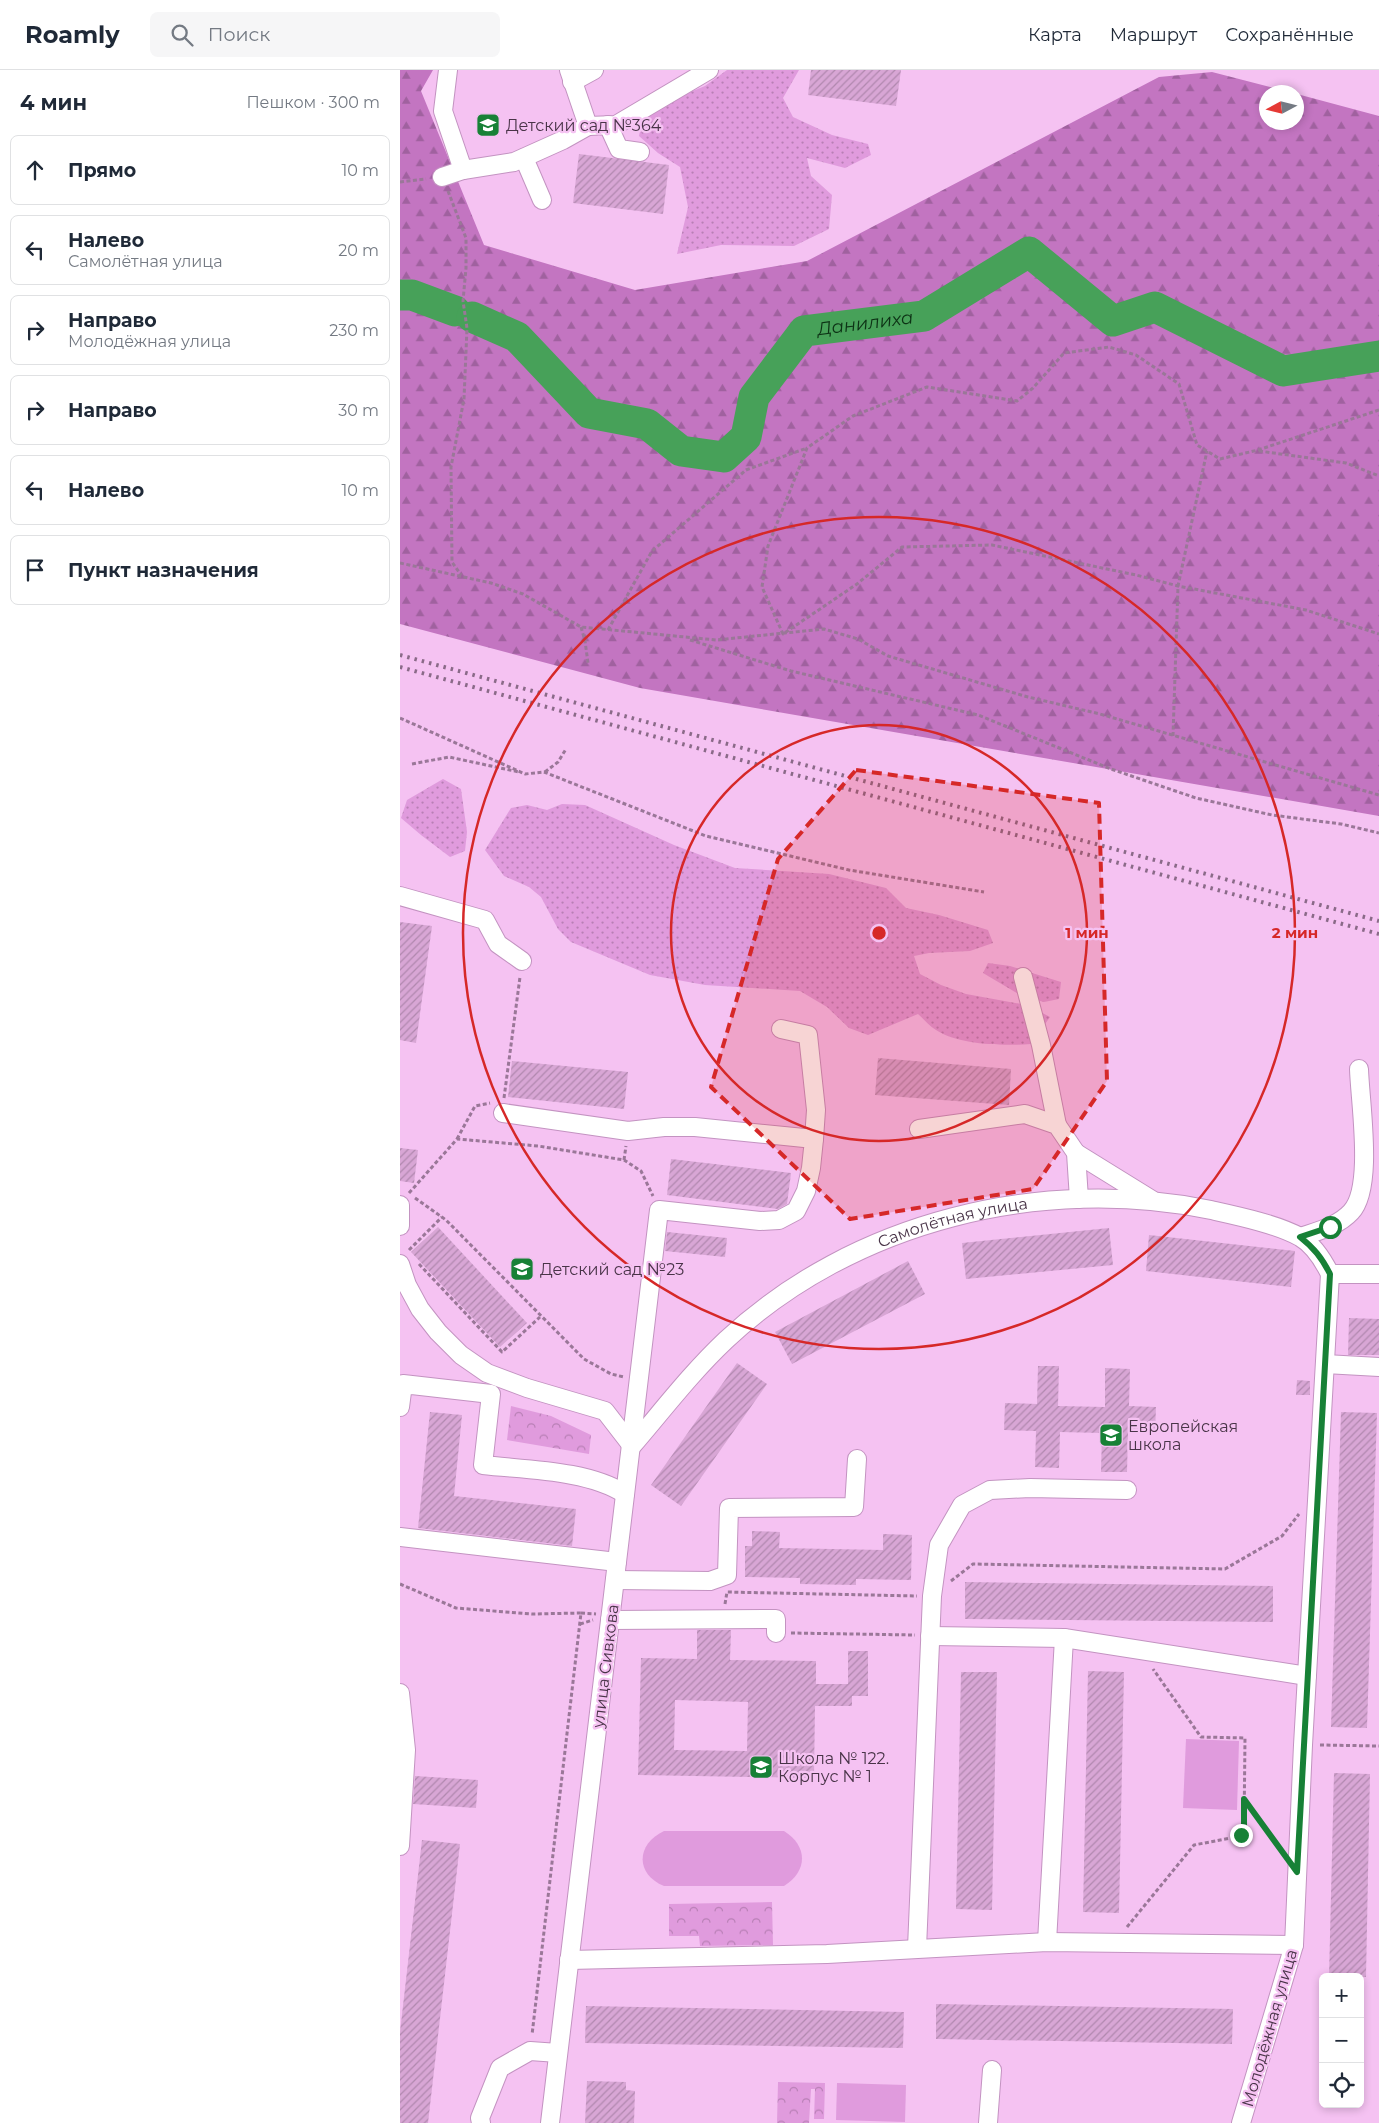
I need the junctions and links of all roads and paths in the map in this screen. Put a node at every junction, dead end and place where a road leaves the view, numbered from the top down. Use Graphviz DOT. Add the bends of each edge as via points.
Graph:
graph roads {
  1 [pos="448,70"];
  2 [pos="594,70"];
  3 [pos="709,70"];
  4 [pos="571,76"];
  5 [pos="608,125"];
  6 [pos="588,126"];
  7 [pos="640,152"];
  8 [pos="524,158"];
  9 [pos="463,170"];
  10 [pos="442,178"];
  11 [pos="400,182"];
  12 [pos="542,200"];
  13 [pos="1379,410"];
  14 [pos="806,448"];
  15 [pos="1258,450"];
  16 [pos="1207,451"];
  17 [pos="1379,476"];
  18 [pos="400,563"];
  19 [pos="461,575"];
  20 [pos="1178,586"];
  21 [pos="581,627"];
  22 [pos="608,630"];
  23 [pos="783,634"];
  24 [pos="1379,634"];
  25 [pos="685,638"];
  26 [pos="588,664"];
  27 [pos="400,718"];
  28 [pos="1172,736"];
  29 [pos="566,749"];
  30 [pos="412,764"];
  31 [pos="544,772"];
  32 [pos="525,774"];
  33 [pos="1379,795"];
  34 [pos="1379,833"];
  35 [pos="984,892"];
  36 [pos="400,896"];
  37 [pos="522,961"];
  38 [pos="1023,977"];
  39 [pos="781,1029"];
  40 [pos="1359,1069"];
  41 [pos="504,1106"];
  42 [pos="1057,1125"];
  43 [pos="919,1129"];
  44 [pos="457,1139"];
  45 [pos="814,1140"];
  46 [pos="1076,1152"];
  47 [pos="1079,1199"];
  48 [pos="1155,1202"];
  49 [pos="400,1206"];
  50 [pos="660,1210"];
  51 [pos="442,1217"];
  52 [pos="400,1226"];
  53 [pos="1300,1237"];
  54 [pos="407,1258"];
  55 [pos="1330,1274"];
  56 [pos="1379,1274"];
  57 [pos="540,1317"];
  58 [pos="1325,1364"];
  59 [pos="1379,1367"];
  60 [pos="619,1376"];
  61 [pos="400,1406"];
  62 [pos="632,1446"];
  63 [pos="857,1459"];
  64 [pos="1127,1490"];
  65 [pos="626,1494"];
  66 [pos="1300,1514"];
  67 [pos="400,1537"];
  68 [pos="617,1562"];
  69 [pos="615,1580"];
  70 [pos="400,1584"];
  71 [pos="932,1596"];
  72 [pos="723,1619"];
  73 [pos="610,1620"];
  74 [pos="776,1633"];
  75 [pos="930,1636"];
  76 [pos="1064,1638"];
  77 [pos="1140,1650"];
  78 [pos="1307,1676"];
  79 [pos="400,1693"];
  80 [pos="1303,1745"];
  81 [pos="1379,1746"];
  82 [pos="1244,1799"];
  83 [pos="400,1846"];
  84 [pos="1281,1850"];
  85 [pos="1047,1942"];
  86 [pos="1114,1943"];
  87 [pos="1294,1945"];
  88 [pos="917,1948"];
  89 [pos="569,1960"];
  90 [pos="530,2051"];
  91 [pos="558,2053"];
  92 [pos="992,2070"];
  93 [pos="481,2123"];
  94 [pos="550,2123"];
  95 [pos="988,2123"];
  96 [pos="1241,2123"];
  1 -- 9 [label="street" via="443,111"];
  2 -- 4 [label="street"];
  3 -- 5 [label="street" via="616,125"];
  4 -- 6 [label="street"];
  5 -- 6 [label="street"];
  5 -- 7 [label="street" via="619,149"];
  6 -- 8 [label="street"];
  8 -- 9 [label="street"];
  8 -- 12 [label="street"];
  9 -- 10 [label="street"];
  10 -- 11 [label="path"];
  10 -- 19 [label="path" via="466,238 464,399 451,467 452,562"];
  13 -- 15 [label="path"];
  14 -- 16 [label="path" via="853,416 928,387 1017,401 1064,353 1109,347 1136,355 1179,384 1197,445"];
  14 -- 22 [label="path" via="746,470 652,551"];
  14 -- 23 [label="path" via="768,546 762,587"];
  15 -- 16 [label="path" via="1220,459"];
  15 -- 17 [label="path" via="1346,463"];
  16 -- 20 [label="path"];
  18 -- 19 [label="path"];
  19 -- 21 [label="path" via="523,594"];
  20 -- 23 [label="path" via="992,545 902,547 857,584"];
  20 -- 24 [label="path" via="1306,610"];
  20 -- 28 [label="path"];
  21 -- 22 [label="path"];
  21 -- 26 [label="path"];
  22 -- 25 [label="path"];
  23 -- 25 [label="path" via="716,640"];
  23 -- 28 [label="path" via="832,632 858,639 888,656"];
  25 -- 34 [label="path" via="791,671 978,715 1111,769 1196,798"];
  27 -- 32 [label="path"];
  28 -- 33 [label="path"];
  29 -- 31 [label="path" via="558,762"];
  30 -- 32 [label="path" via="449,757"];
  31 -- 32 [label="path"];
  31 -- 35 [label="path" via="706,836 849,870"];
  36 -- 37 [label="street" via="485,920 498,944"];
  37 -- 41 [label="path"];
  38 -- 42 [label="street" via="1042,1045"];
  39 -- 45 [label="street" via="808,1035 816,1110"];
  40 -- 53 [label="street" via="1364,1178 1360,1199 1350,1214 1340,1221"];
  41 -- 44 [label="path" via="476,1106"];
  41 -- 45 [label="street" via="628,1131 695,1127"];
  42 -- 43 [label="street" via="1026,1114"];
  42 -- 46 [label="street"];
  44 -- 50 [label="path" via="538,1146 624,1160 641,1171"];
  44 -- 51 [label="path" via="407,1195 418,1198"];
  45 -- 50 [label="street" via="806,1191 796,1211 779,1220 760,1221"];
  46 -- 47 [label="street"];
  46 -- 48 [label="street"];
  47 -- 48 [label="street, Самолётная улица"];
  47 -- 62 [label="street, Самолётная улица" via="1027,1203 937,1221 874,1245 810,1275 727,1340 674,1395"];
  48 -- 53 [label="street, Самолётная улица" via="1236,1215"];
  49 -- 52 [label="street"];
  50 -- 62 [label="street, улица Сивкова"];
  51 -- 54 [label="path"];
  51 -- 57 [label="path"];
  53 -- 55 [label="street, Самолётная улица" via="1314,1248"];
  54 -- 57 [label="path" via="502,1352"];
  54 -- 62 [label="street" via="407,1285 420,1309 461,1355 487,1373 605,1411"];
  55 -- 56 [label="street"];
  55 -- 58 [label="street, Молодёжная улица"];
  57 -- 60 [label="path" via="584,1359"];
  58 -- 59 [label="street"];
  58 -- 78 [label="street, Молодёжная улица"];
  61 -- 65 [label="street" via="402,1384 491,1394 483,1465 589,1478"];
  62 -- 65 [label="street, улица Сивкова"];
  63 -- 69 [label="street" via="854,1507 729,1508 727,1575 710,1581"];
  64 -- 71 [label="street" via="990,1490 962,1505 939,1545"];
  65 -- 68 [label="street, улица Сивкова"];
  66 -- 71 [label="path" via="1282,1536 1226,1569 972,1564"];
  67 -- 68 [label="street"];
  68 -- 69 [label="street, улица Сивкова"];
  69 -- 73 [label="street, улица Сивкова"];
  70 -- 90 [label="path" via="456,1608 532,1614 582,1613"];
  71 -- 72 [label="path" via="727,1592"];
  71 -- 75 [label="street"];
  72 -- 73 [label="street"];
  72 -- 74 [label="street" via="776,1619"];
  73 -- 89 [label="street, улица Сивкова"];
  74 -- 75 [label="path"];
  75 -- 76 [label="street"];
  75 -- 88 [label="street"];
  76 -- 77 [label="street"];
  76 -- 85 [label="street"];
  77 -- 78 [label="street"];
  77 -- 82 [label="path" via="1201,1737 1245,1738"];
  78 -- 80 [label="street, Молодёжная улица"];
  79 -- 83 [label="street" via="406,1750"];
  80 -- 81 [label="path"];
  80 -- 87 [label="street, Молодёжная улица"];
  82 -- 84 [label="path"];
  82 -- 86 [label="path" via="1241,1835 1194,1845"];
  85 -- 86 [label="street"];
  85 -- 88 [label="street"];
  86 -- 87 [label="street"];
  87 -- 96 [label="street, Молодёжная улица"];
  88 -- 89 [label="street" via="827,1954"];
  89 -- 91 [label="street, улица Сивкова"];
  90 -- 91 [label="street"];
  90 -- 93 [label="street" via="500,2068 480,2118"];
  91 -- 94 [label="street, улица Сивкова"];
  92 -- 95 [label="street"];
}
